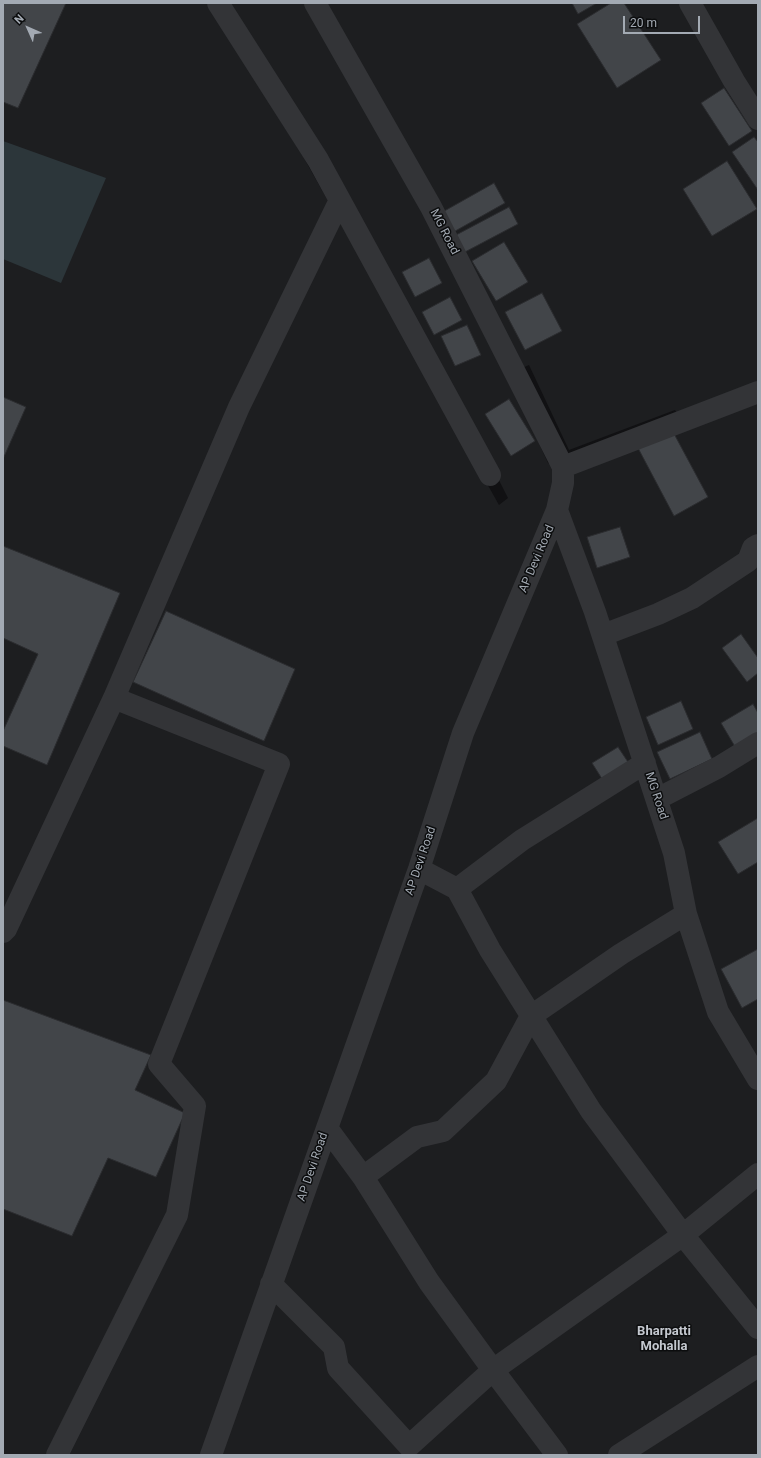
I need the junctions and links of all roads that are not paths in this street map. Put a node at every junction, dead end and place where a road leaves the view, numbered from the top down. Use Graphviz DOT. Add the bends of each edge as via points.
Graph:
graph roads {
  1 [pos="218,3"];
  2 [pos="315,3"];
  3 [pos="690,3"];
  4 [pos="758,119"];
  5 [pos="339,202"];
  6 [pos="758,392"];
  7 [pos="563,467"];
  8 [pos="490,475"];
  9 [pos="557,510"];
  10 [pos="758,545"];
  11 [pos="603,634"];
  12 [pos="114,698"];
  13 [pos="758,743"];
  14 [pos="645,763"];
  15 [pos="657,798"];
  16 [pos="418,869"];
  17 [pos="457,889"];
  18 [pos="686,914"];
  19 [pos="3,932"];
  20 [pos="531,1016"];
  21 [pos="758,1079"];
  22 [pos="327,1128"];
  23 [pos="758,1174"];
  24 [pos="363,1177"];
  25 [pos="683,1235"];
  26 [pos="271,1284"];
  27 [pos="758,1328"];
  28 [pos="758,1366"];
  29 [pos="493,1370"];
  30 [pos="414,1450"];
  31 [pos="57,1455"];
  32 [pos="211,1455"];
  33 [pos="557,1455"];
  34 [pos="619,1455"];
  1 -- 5 [label="street" via="318,160"];
  2 -- 7 [label="street, MG Road" via="431,207"];
  3 -- 4 [label="street"];
  5 -- 8 [label="street"];
  5 -- 12 [label="street" via="240,407"];
  6 -- 7 [label="street"];
  7 -- 9 [label="street, AP Devi Road" via="563,483"];
  9 -- 11 [label="street, MG Road"];
  9 -- 16 [label="street, AP Devi Road" via="463,733"];
  10 -- 11 [label="street" via="753,548 748,561 692,598 658,614"];
  11 -- 14 [label="street, MG Road"];
  12 -- 19 [label="street"];
  12 -- 31 [label="street" via="279,764 159,1064 195,1106 177,1215"];
  13 -- 15 [label="street" via="719,767"];
  14 -- 15 [label="street, MG Road"];
  14 -- 17 [label="street" via="522,840"];
  15 -- 18 [label="street, MG Road" via="674,852"];
  16 -- 17 [label="street"];
  16 -- 22 [label="street, AP Devi Road"];
  17 -- 20 [label="street" via="490,950"];
  18 -- 20 [label="street" via="621,954"];
  18 -- 21 [label="street, MG Road" via="718,1012"];
  20 -- 24 [label="street" via="496,1081 443,1131 417,1137"];
  20 -- 25 [label="street" via="591,1111"];
  22 -- 24 [label="street"];
  22 -- 26 [label="street, AP Devi Road"];
  23 -- 25 [label="street"];
  24 -- 29 [label="street" via="429,1282"];
  25 -- 27 [label="street"];
  25 -- 29 [label="street"];
  26 -- 30 [label="street" via="334,1347 338,1368"];
  26 -- 32 [label="street, AP Devi Road"];
  28 -- 34 [label="street"];
  29 -- 30 [label="street"];
  29 -- 33 [label="street"];
}
